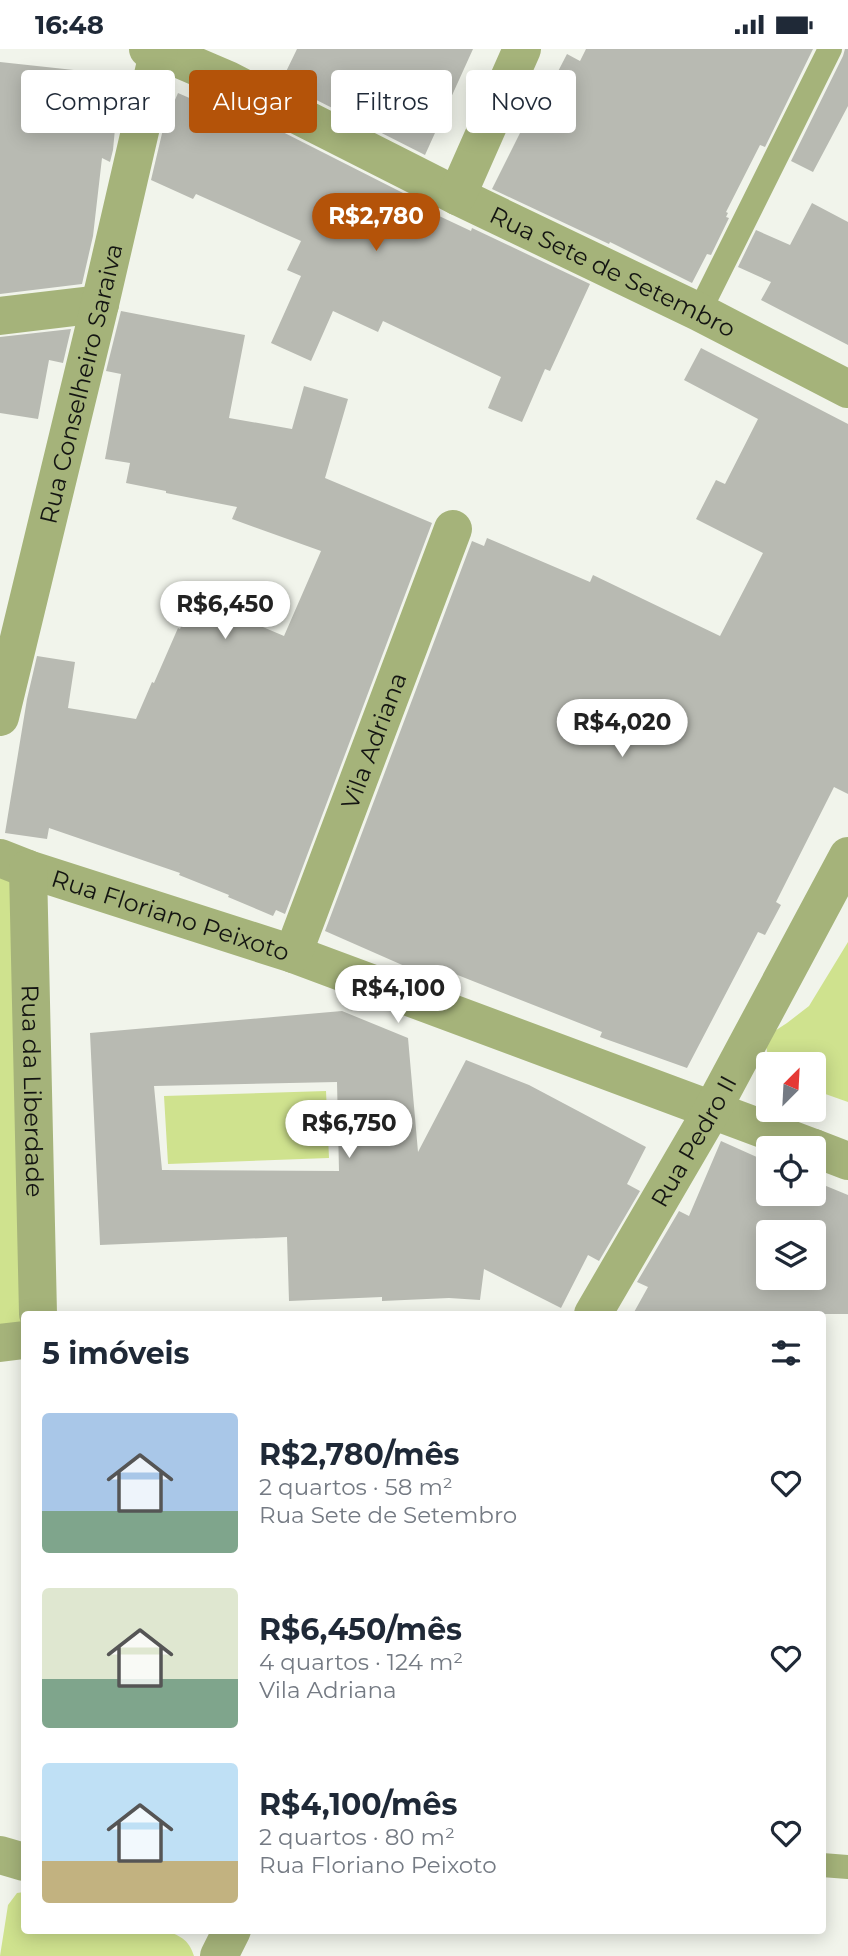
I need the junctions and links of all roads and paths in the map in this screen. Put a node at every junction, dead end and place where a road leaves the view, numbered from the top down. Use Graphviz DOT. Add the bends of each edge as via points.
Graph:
graph roads {
  1 [pos="155,49"];
  2 [pos="522,49"];
  3 [pos="830,49"];
  4 [pos="457,196"];
  5 [pos="100,303"];
  6 [pos="699,312"];
  7 [pos="0,316"];
  8 [pos="848,389"];
  9 [pos="453,529"];
  10 [pos="0,717"];
  11 [pos="848,856"];
  12 [pos="14,864"];
  13 [pos="293,954"];
  14 [pos="712,1110"];
  15 [pos="782,1136"];
  16 [pos="826,1153"];
  17 [pos="848,1161"];
  18 [pos="38,1311"];
  19 [pos="595,1311"];
  20 [pos="21,1340"];
  21 [pos="0,1343"];
  22 [pos="0,1855"];
  23 [pos="21,1861"];
  24 [pos="826,1865"];
  25 [pos="848,1867"];
  26 [pos="230,1934"];
  27 [pos="219,1956"];
  1 -- 4 [label="street, Rua Sete de Setembro" via="228,80"];
  1 -- 5 [label="street, Rua Conselheiro Saraiva"];
  2 -- 4 [label="street"];
  3 -- 6 [label="lane"];
  4 -- 6 [label="street, Rua Sete de Setembro"];
  5 -- 7 [label="street"];
  5 -- 10 [label="street, Rua Conselheiro Saraiva"];
  6 -- 8 [label="street, Rua Sete de Setembro"];
  9 -- 13 [label="street, Vila Adriana"];
  11 -- 14 [label="street, Rua Pedro II"];
  12 -- 13 [label="street, Rua Floriano Peixoto"];
  12 -- 18 [label="street, Rua da Liberdade"];
  13 -- 14 [label="street, Rua Floriano Peixoto"];
  14 -- 15 [label="street, Rua Floriano Peixoto"];
  14 -- 19 [label="street, Rua Pedro II"];
  16 -- 17 [label="street, Rua Floriano Peixoto"];
  20 -- 21 [label="street"];
  22 -- 23 [label="street"];
  24 -- 25 [label="lane"];
  26 -- 27 [label="street"];
}
